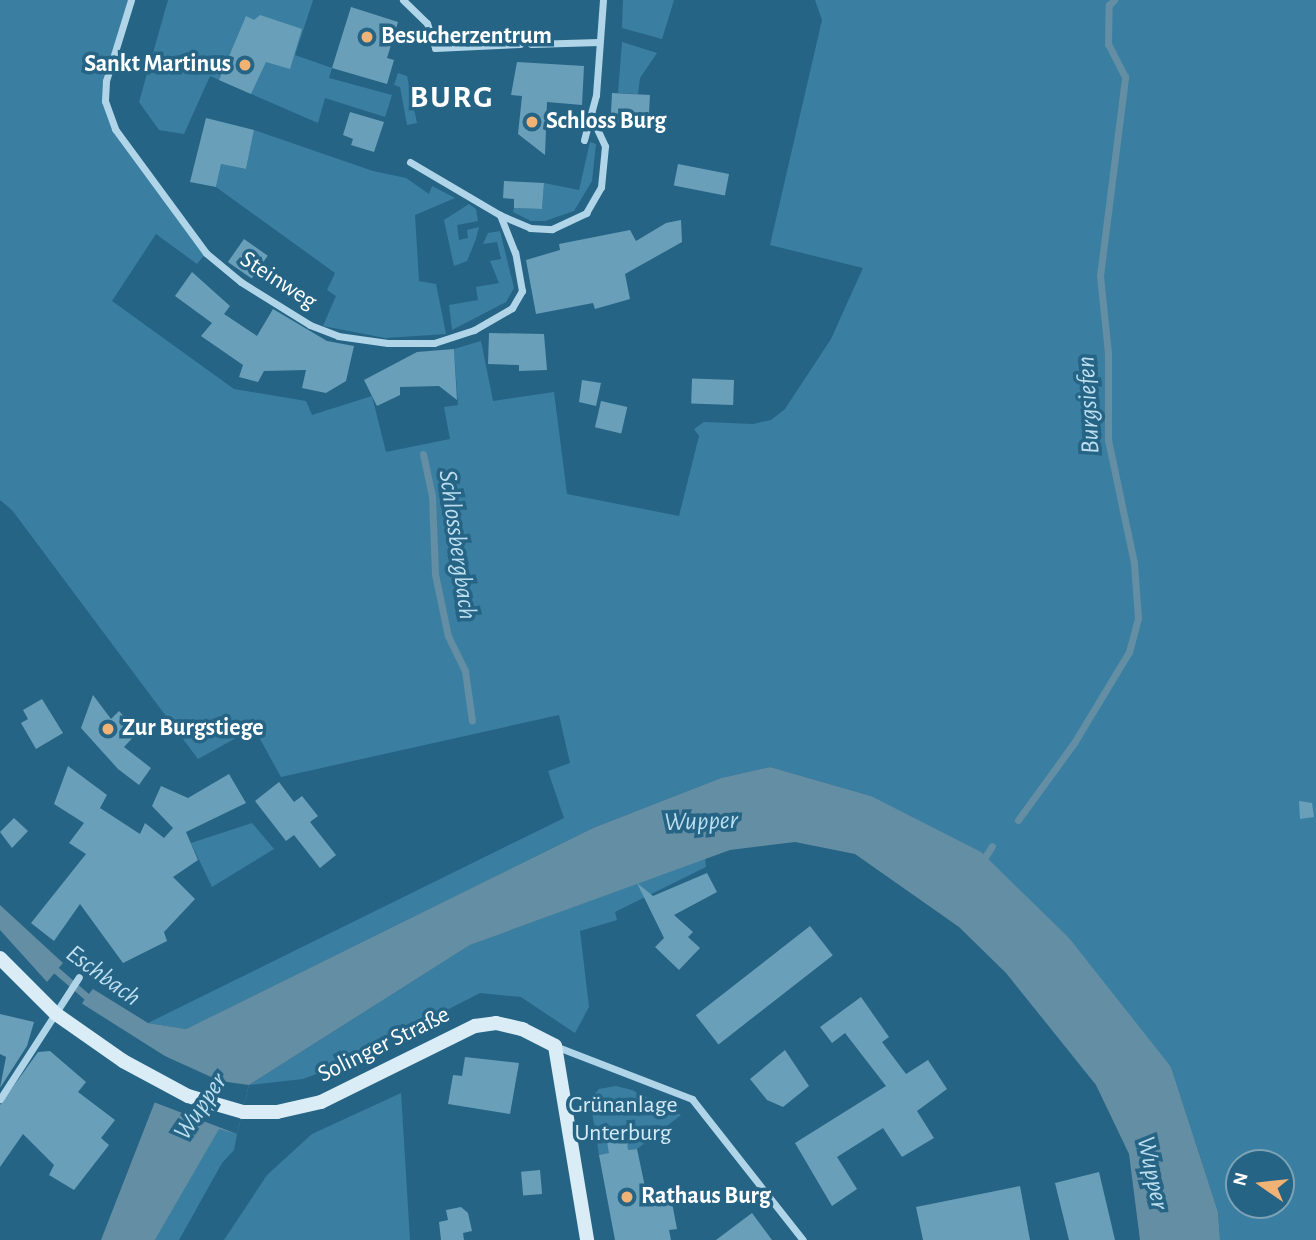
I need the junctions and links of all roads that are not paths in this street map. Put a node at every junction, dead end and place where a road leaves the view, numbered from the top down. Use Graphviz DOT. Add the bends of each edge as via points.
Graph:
graph roads {
  1 [pos="131,0"];
  2 [pos="403,0"];
  3 [pos="603,0"];
  4 [pos="415,3"];
  5 [pos="599,42"];
  6 [pos="520,44"];
  7 [pos="531,44"];
  8 [pos="591,117"];
  9 [pos="583,140"];
  10 [pos="410,162"];
  11 [pos="500,215"];
  12 [pos="0,958"];
  13 [pos="79,977"];
  14 [pos="58,1007"];
  15 [pos="555,1046"];
  16 [pos="0,1099"];
  17 [pos="587,1240"];
  18 [pos="803,1240"];
  1 -- 11 [label="street, Steinweg" via="106,81 105,101 115,129 206,253 241,282 310,325 351,339 434,343 474,331 512,309 522,291 515,253"];
  2 -- 4 [label="street"];
  3 -- 5 [label="street"];
  4 -- 6 [label="street" via="428,23 435,48"];
  5 -- 7 [label="street"];
  5 -- 8 [label="street"];
  8 -- 9 [label="street"];
  8 -- 11 [label="street" via="601,131 606,163 597,195 586,213 552,229 530,228"];
  10 -- 11 [label="street"];
  12 -- 14 [label="main road"];
  13 -- 14 [label="street"];
  14 -- 15 [label="main road, Solinger Straße" via="69,1024 164,1084 243,1112 285,1111 321,1102 454,1034 488,1023 510,1025"];
  14 -- 16 [label="street"];
  15 -- 17 [label="main road"];
  15 -- 18 [label="street" via="692,1099"];
}
